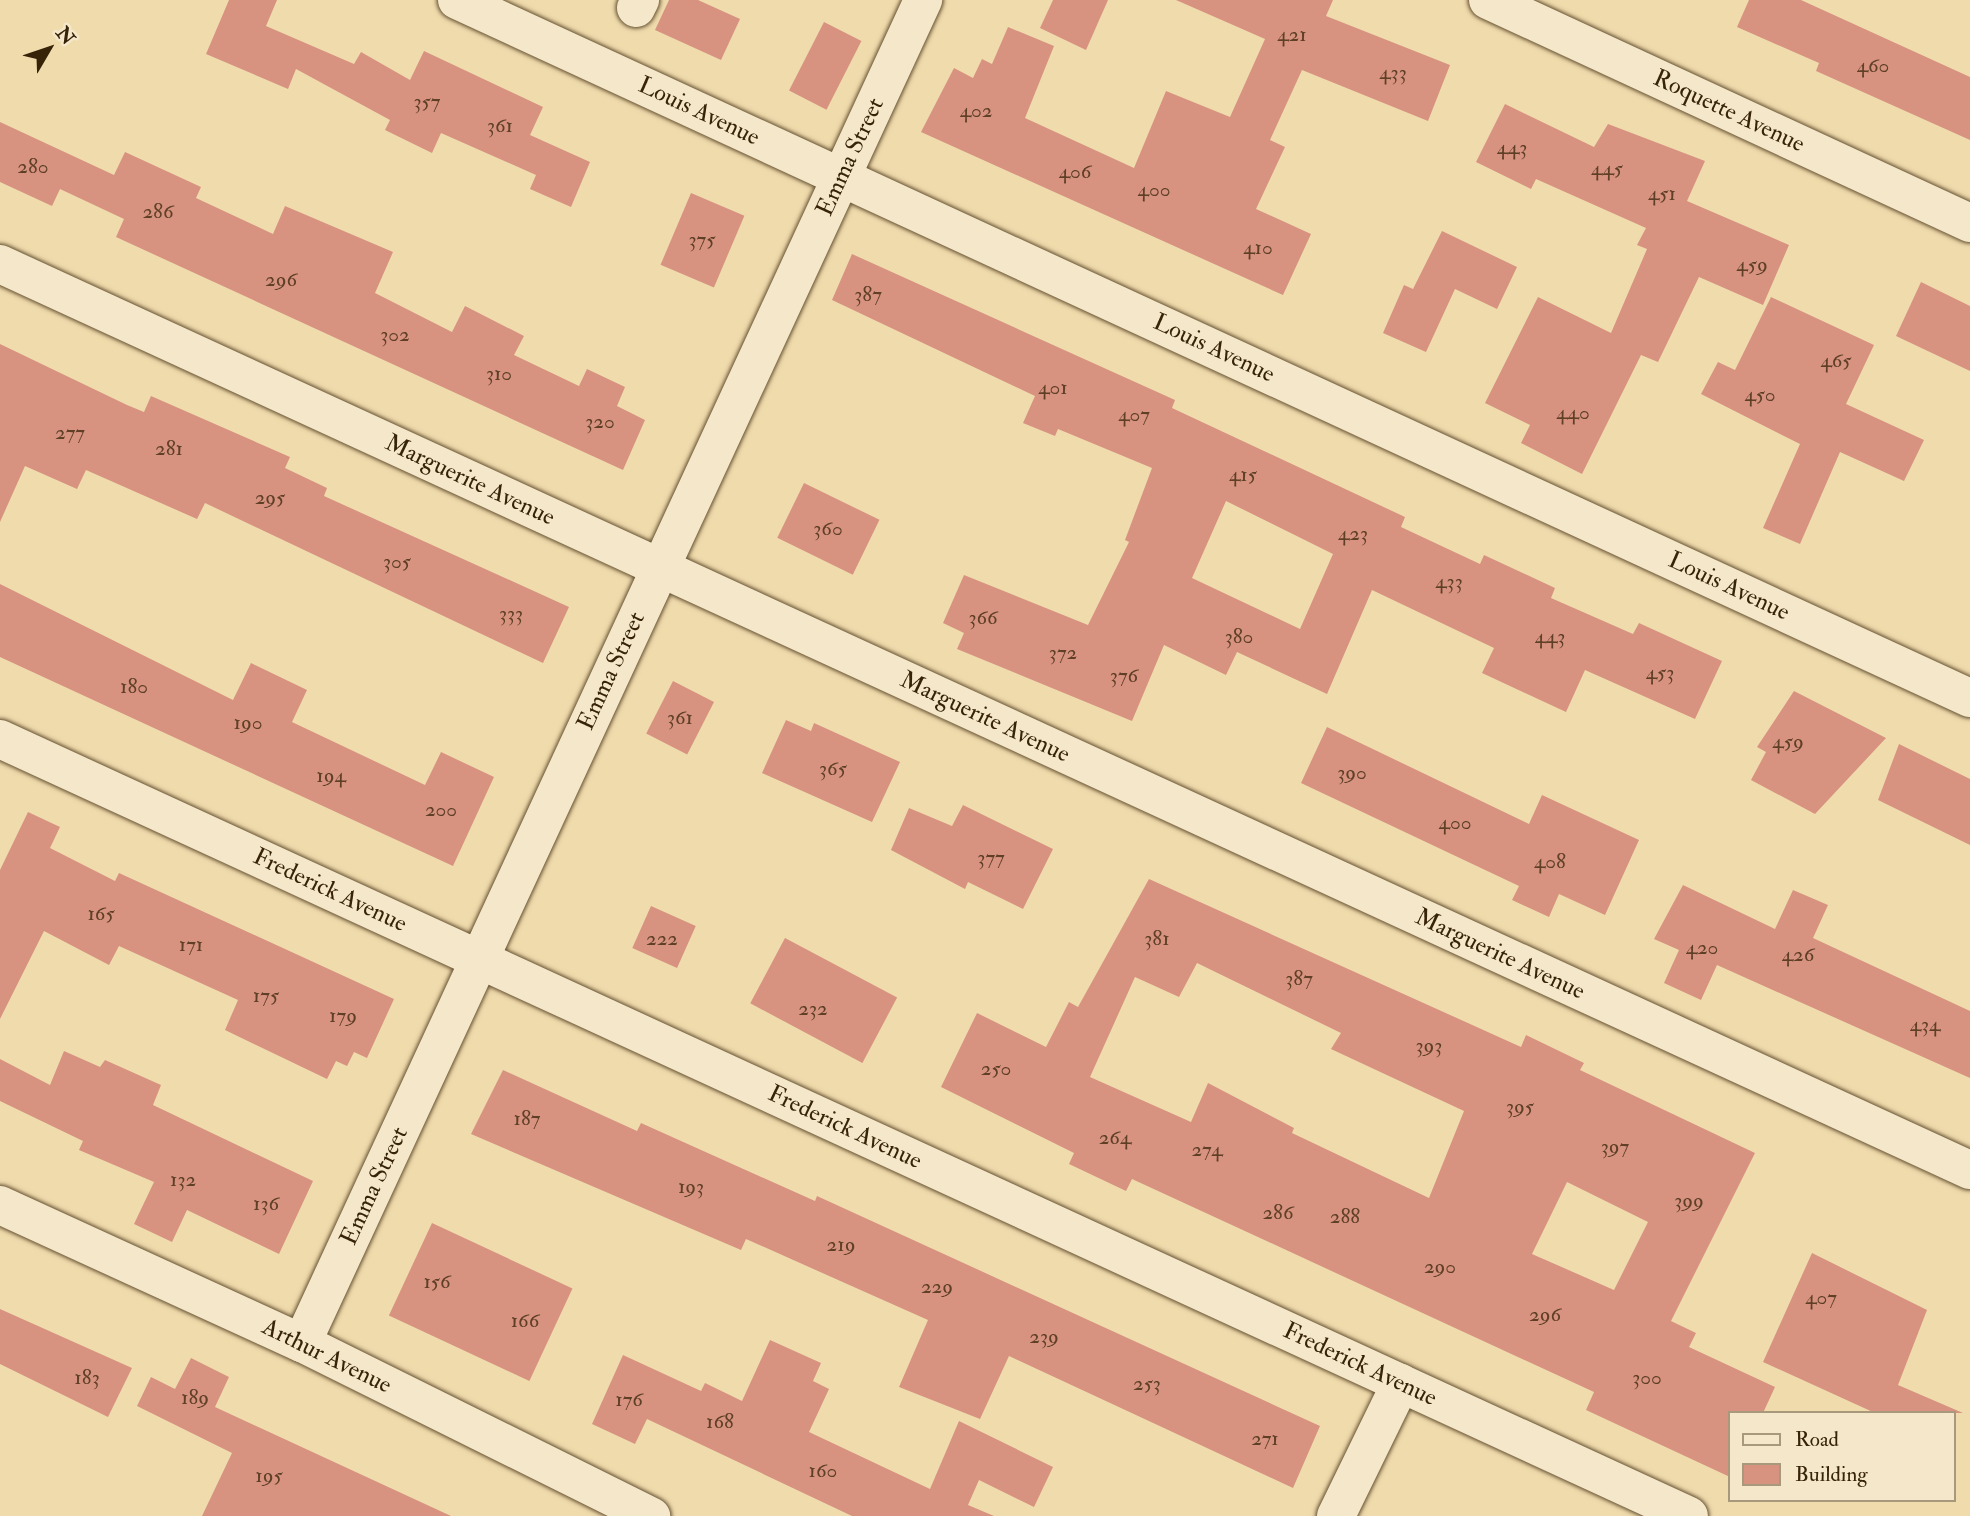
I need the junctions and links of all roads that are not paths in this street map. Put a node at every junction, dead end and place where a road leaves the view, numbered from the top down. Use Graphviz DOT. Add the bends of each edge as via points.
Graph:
graph roads {
  1 [pos="457,0"];
  2 [pos="923,0"];
  3 [pos="1488,0"];
  4 [pos="841,176"];
  5 [pos="1970,223"];
  6 [pos="0,264"];
  7 [pos="658,567"];
  8 [pos="1970,698"];
  9 [pos="0,738"];
  10 [pos="478,959"];
  11 [pos="1970,1170"];
  12 [pos="0,1205"];
  13 [pos="302,1343"];
  14 [pos="1401,1382"];
  15 [pos="651,1516"];
  16 [pos="1336,1516"];
  17 [pos="1689,1516"];
  1 -- 4 [label="street, Louis Avenue"];
  2 -- 4 [label="street, Emma Street"];
  3 -- 5 [label="street, Roquette Avenue"];
  4 -- 7 [label="street, Emma Street"];
  4 -- 8 [label="street, Louis Avenue"];
  6 -- 7 [label="street, Marguerite Avenue"];
  7 -- 10 [label="street, Emma Street"];
  7 -- 11 [label="street, Marguerite Avenue"];
  9 -- 10 [label="street, Frederick Avenue"];
  10 -- 13 [label="street, Emma Street"];
  10 -- 14 [label="street, Frederick Avenue"];
  12 -- 13 [label="street, Arthur Avenue"];
  13 -- 15 [label="street, Arthur Avenue"];
  14 -- 16 [label="street"];
  14 -- 17 [label="street, Frederick Avenue"];
}
